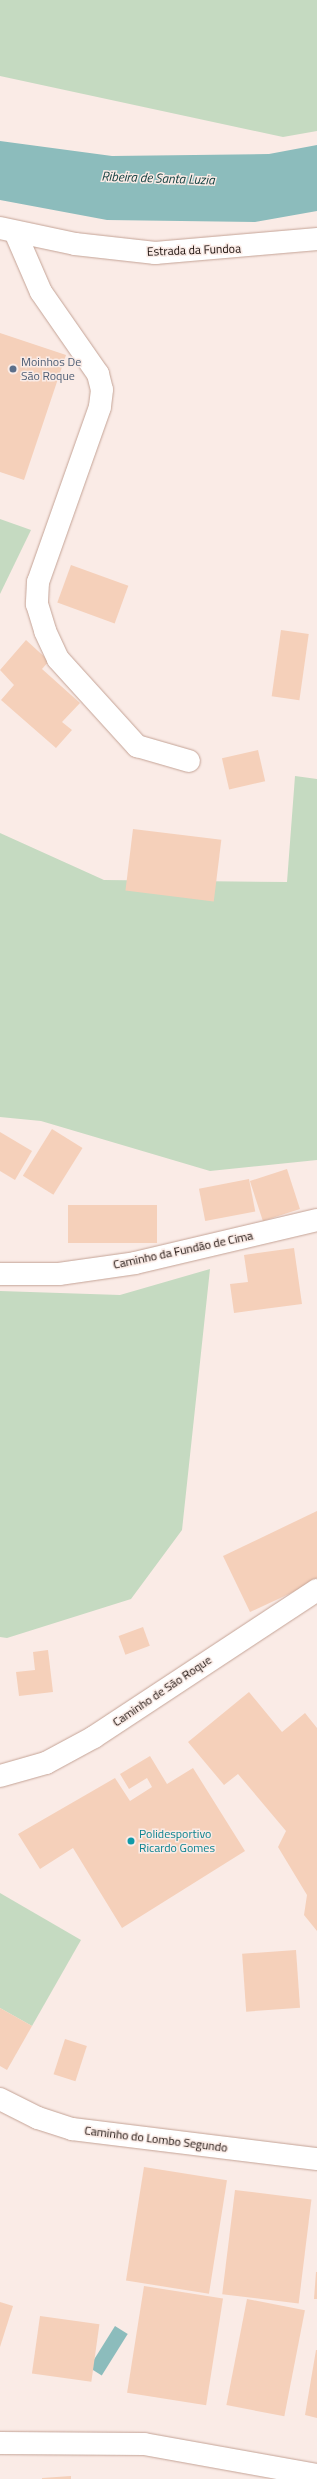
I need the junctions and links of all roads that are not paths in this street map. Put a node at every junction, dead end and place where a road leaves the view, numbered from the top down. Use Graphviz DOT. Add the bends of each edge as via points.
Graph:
graph roads {
  1 [pos="8,230"];
  2 [pos="317,239"];
  3 [pos="189,761"];
  4 [pos="317,1220"];
  5 [pos="0,1274"];
  6 [pos="317,1590"];
  7 [pos="0,1776"];
  8 [pos="0,2099"];
  9 [pos="317,2159"];
  10 [pos="0,2442"];
  11 [pos="317,2475"];
  1 -- 2 [label="street, Estrada da Fundoa" via="75,244 155,253"];
  1 -- 3 [label="street" via="41,292 98,374 102,390 100,407 38,582 37,604 45,631 58,659 137,746"];
  4 -- 5 [label="street, Caminho da Fundão de Cima" via="135,1263 59,1274"];
  6 -- 7 [label="street, Caminho de São Roque" via="94,1737 46,1763"];
  8 -- 9 [label="street, Caminho do Lombo Segundo" via="38,2118 72,2129"];
  10 -- 11 [label="street" via="144,2444"];
}
